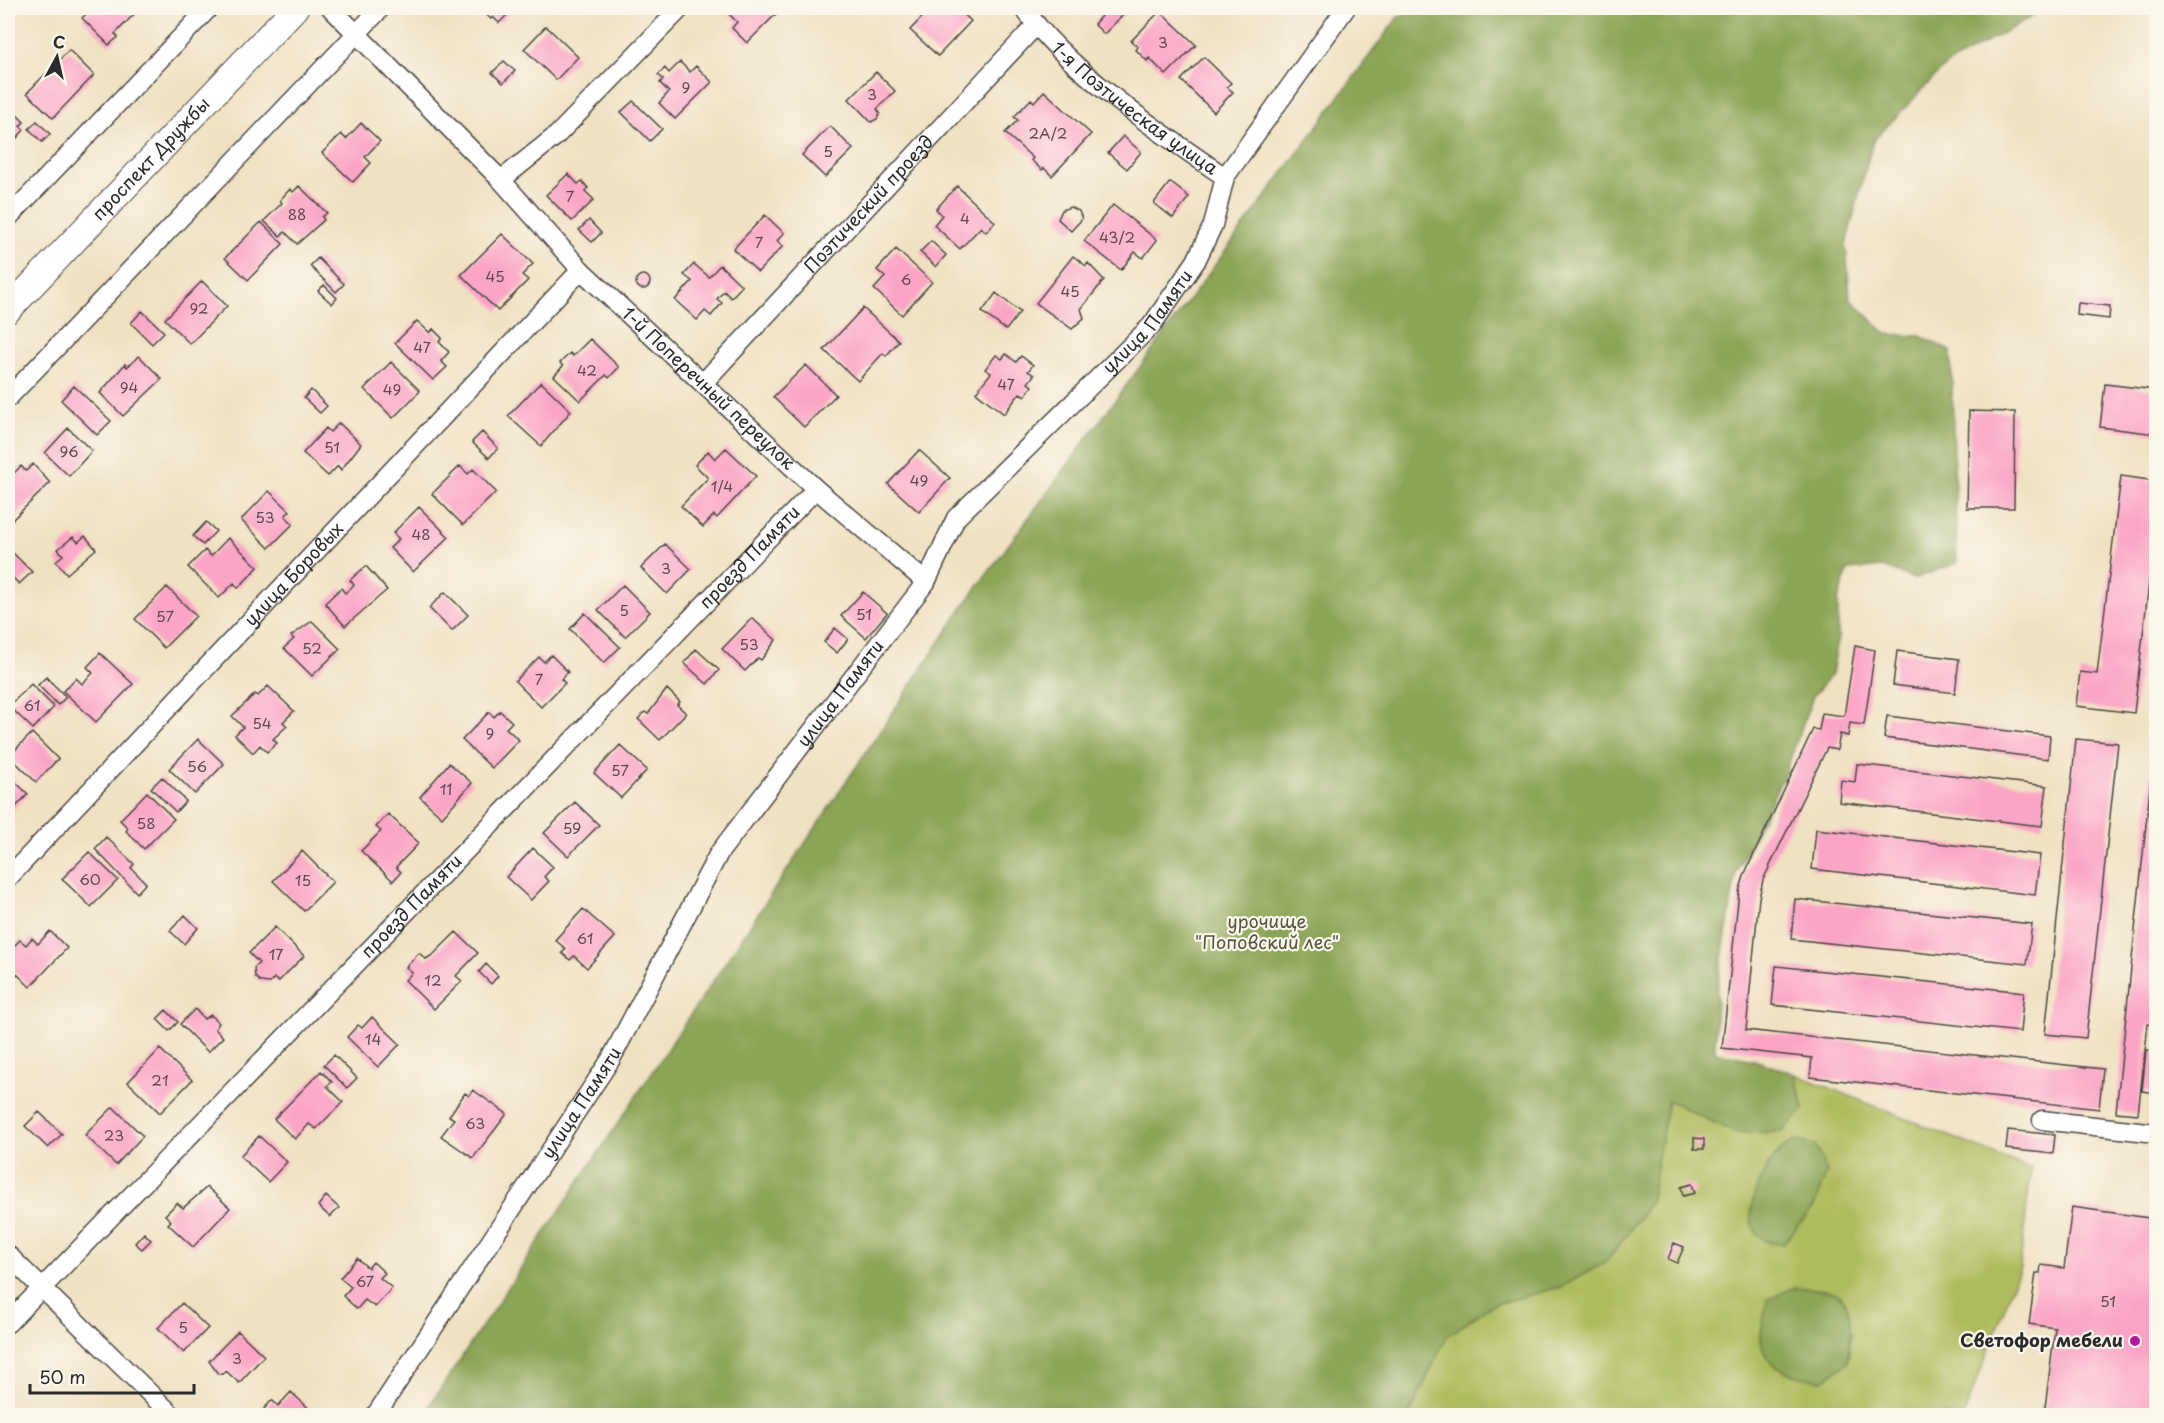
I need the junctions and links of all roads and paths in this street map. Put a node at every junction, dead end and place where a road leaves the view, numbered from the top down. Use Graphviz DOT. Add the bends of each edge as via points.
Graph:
graph roads {
  1 [pos="209,8"];
  2 [pos="296,8"];
  3 [pos="331,8"];
  4 [pos="381,8"];
  5 [pos="681,8"];
  6 [pos="1024,8"];
  7 [pos="1346,8"];
  8 [pos="1036,25"];
  9 [pos="356,33"];
  10 [pos="1225,177"];
  11 [pos="501,180"];
  12 [pos="8,218"];
  13 [pos="581,270"];
  14 [pos="8,309"];
  15 [pos="703,383"];
  16 [pos="8,398"];
  17 [pos="816,489"];
  18 [pos="926,582"];
  19 [pos="8,878"];
  20 [pos="2042,1120"];
  21 [pos="2157,1133"];
  22 [pos="8,1255"];
  23 [pos="42,1287"];
  24 [pos="8,1323"];
  25 [pos="172,1416"];
  26 [pos="375,1416"];
  1 -- 12 [label="street"];
  2 -- 14 [label="main road, проспект Дружбы"];
  3 -- 9 [label="street, 1-й Поперечный переулок"];
  4 -- 9 [label="street"];
  5 -- 11 [label="street" via="557,135"];
  6 -- 8 [label="street, 1-я Поэтическая улица"];
  7 -- 10 [label="street, улица Памяти"];
  8 -- 10 [label="street, 1-я Поэтическая улица" via="1082,70 1174,143"];
  8 -- 15 [label="street, Поэтический проезд"];
  9 -- 11 [label="street, 1-й Поперечный переулок"];
  9 -- 16 [label="street"];
  10 -- 18 [label="street, улица Памяти" via="1213,225 1196,261 1150,326 956,519"];
  11 -- 13 [label="street, 1-й Поперечный переулок"];
  13 -- 15 [label="street, 1-й Поперечный переулок"];
  13 -- 19 [label="street, улица Боровых"];
  15 -- 17 [label="street, 1-й Поперечный переулок"];
  17 -- 18 [label="street, 1-й Поперечный переулок"];
  17 -- 23 [label="street, проезд Памяти"];
  18 -- 26 [label="street, улица Памяти" via="719,853 611,1059"];
  20 -- 21 [label="street"];
  22 -- 23 [label="street"];
  23 -- 24 [label="street, проезд Памяти"];
  23 -- 25 [label="street"];
}
